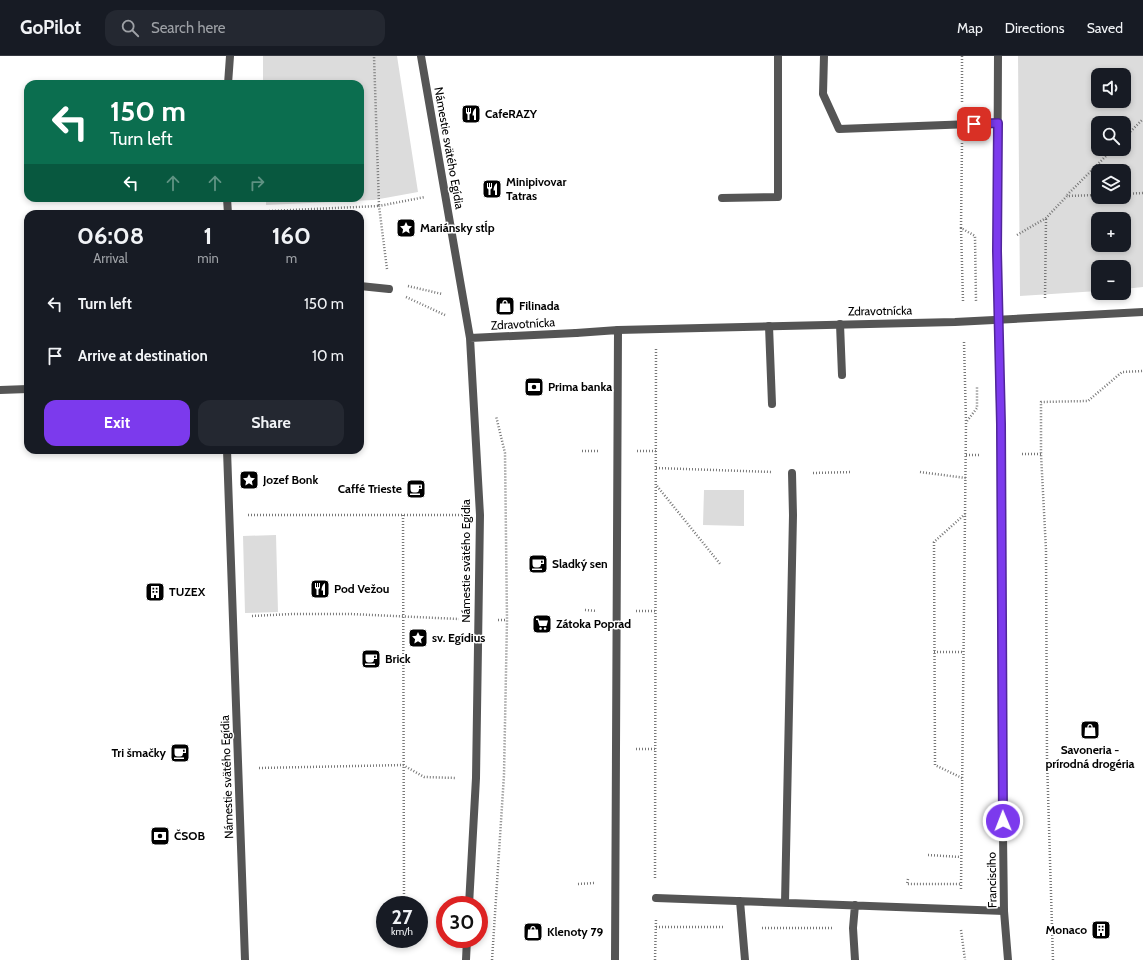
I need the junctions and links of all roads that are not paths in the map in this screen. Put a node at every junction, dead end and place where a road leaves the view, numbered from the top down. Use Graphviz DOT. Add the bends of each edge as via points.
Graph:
graph roads {
  1 [pos="230,56"];
  2 [pos="421,56"];
  3 [pos="778,56"];
  4 [pos="824,56"];
  5 [pos="998,56"];
  6 [pos="228,80"];
  7 [pos="998,123"];
  8 [pos="722,198"];
  9 [pos="389,285"];
  10 [pos="364,286"];
  11 [pos="1143,312"];
  12 [pos="840,324"];
  13 [pos="769,326"];
  14 [pos="618,330"];
  15 [pos="470,338"];
  16 [pos="842,375"];
  17 [pos="24,389"];
  18 [pos="0,390"];
  19 [pos="772,404"];
  20 [pos="227,454"];
  21 [pos="792,473"];
  22 [pos="469,896"];
  23 [pos="656,898"];
  24 [pos="740,901"];
  25 [pos="785,903"];
  26 [pos="855,906"];
  27 [pos="1004,911"];
  28 [pos="467,948"];
  29 [pos="245,960"];
  30 [pos="466,960"];
  31 [pos="615,960"];
  32 [pos="745,960"];
  33 [pos="855,960"];
  34 [pos="1008,960"];
  1 -- 6 [label="street"];
  2 -- 15 [label="street, Námestie svätého Egídia"];
  3 -- 8 [label="street" via="778,197"];
  4 -- 7 [label="street" via="823,94 839,129"];
  5 -- 7 [label="street, Francisciho"];
  7 -- 27 [label="street, Francisciho"];
  9 -- 10 [label="street"];
  11 -- 12 [label="street, Zdravotnícka" via="954,322"];
  12 -- 13 [label="street, Zdravotnícka"];
  12 -- 16 [label="street"];
  13 -- 14 [label="street, Zdravotnícka"];
  13 -- 19 [label="street"];
  14 -- 15 [label="street, Zdravotnícka"];
  14 -- 31 [label="street"];
  15 -- 22 [label="street, Námestie svätého Egídia" via="480,515 476,778"];
  17 -- 18 [label="street"];
  20 -- 29 [label="street, Námestie svätého Egídia"];
  21 -- 25 [label="street"];
  23 -- 24 [label="street"];
  24 -- 25 [label="street"];
  24 -- 32 [label="street"];
  25 -- 26 [label="street"];
  26 -- 27 [label="street"];
  26 -- 33 [label="street"];
  27 -- 34 [label="street, Francisciho"];
  28 -- 30 [label="street"];
}
